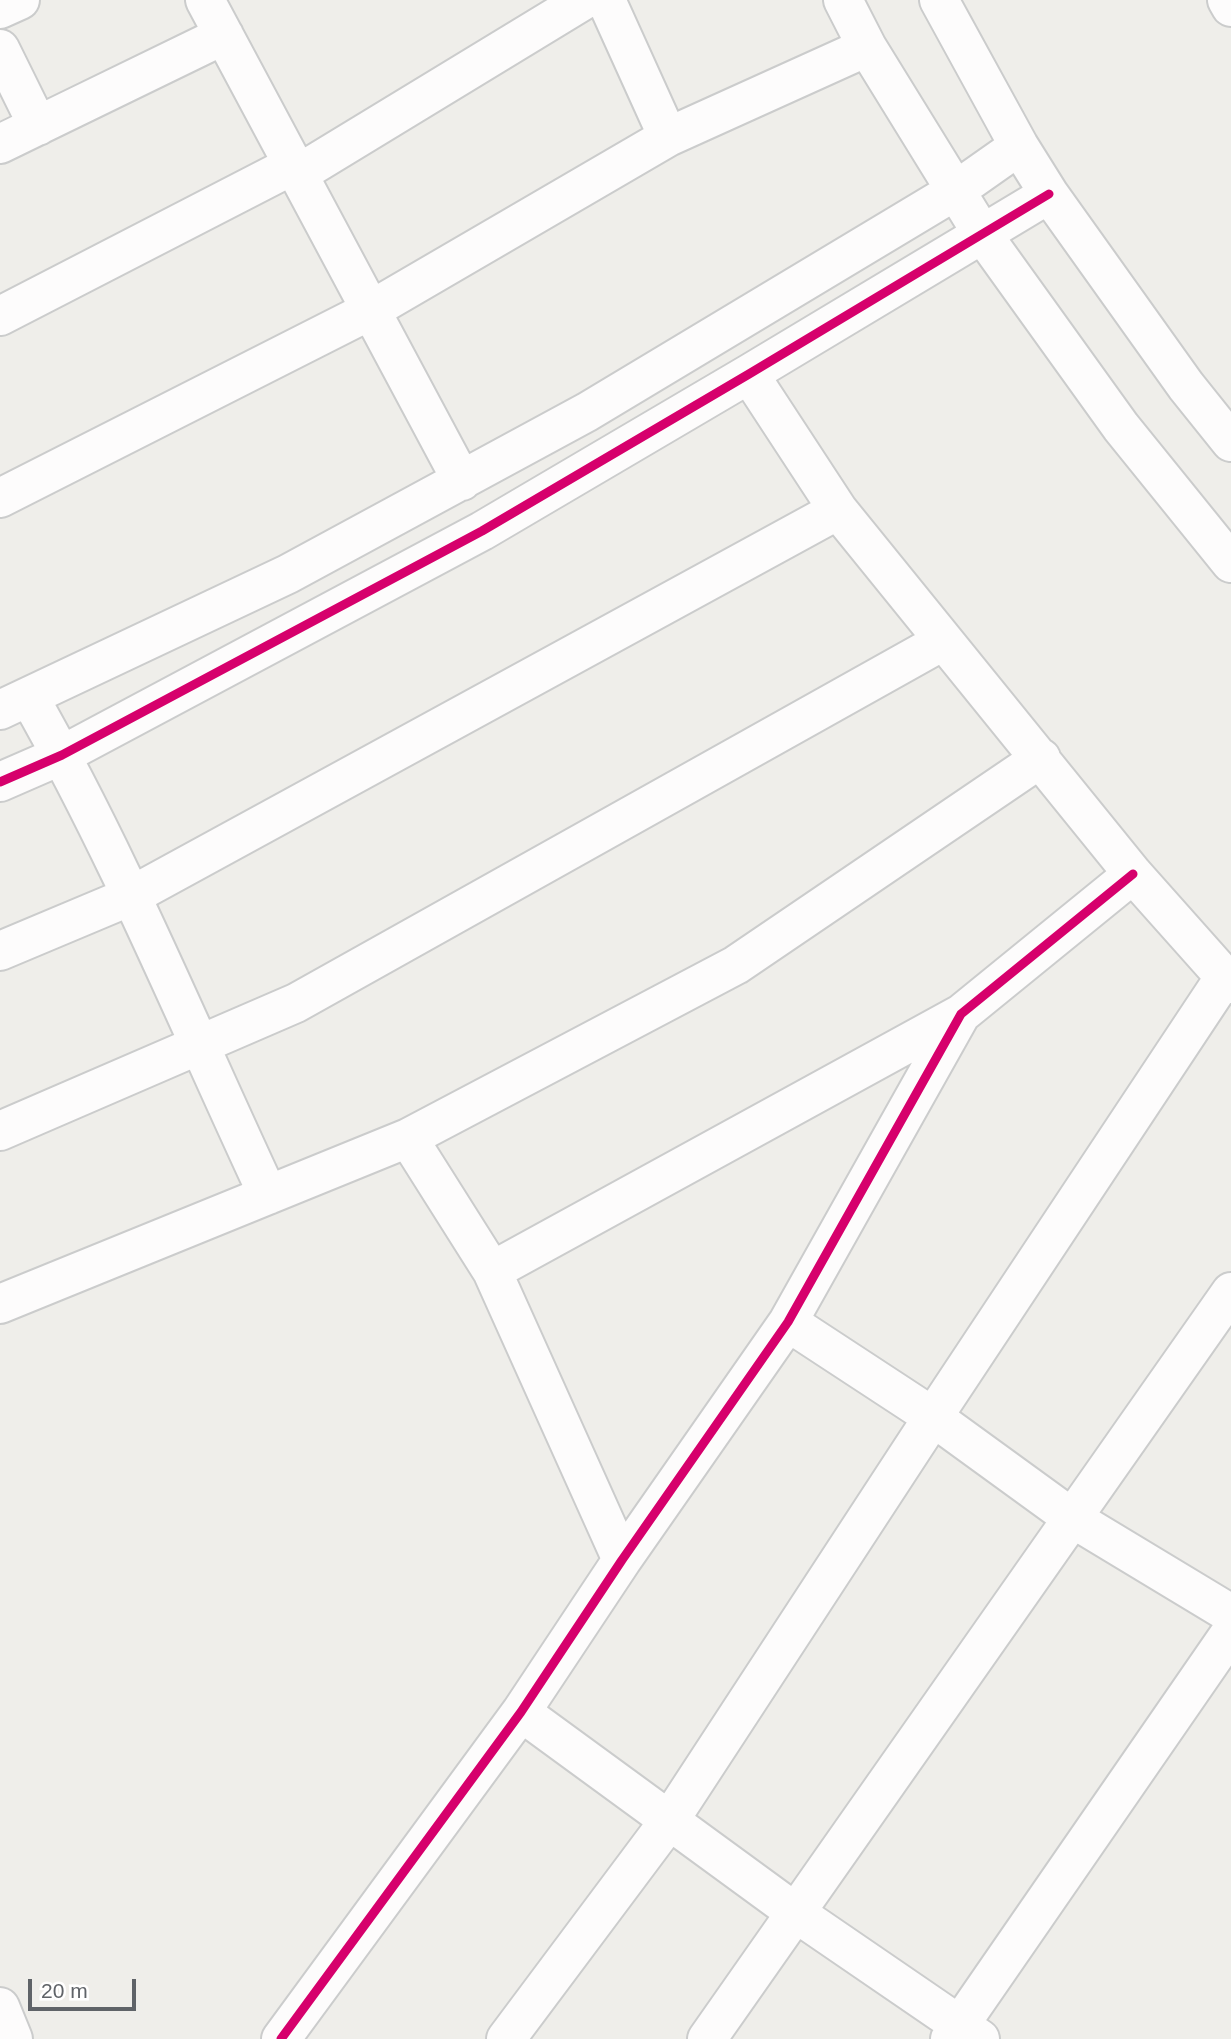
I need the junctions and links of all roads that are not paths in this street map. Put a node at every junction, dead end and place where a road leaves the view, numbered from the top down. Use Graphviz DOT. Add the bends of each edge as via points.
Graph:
graph roads {
  1 [pos="20,0"];
  2 [pos="205,0"];
  3 [pos="584,0"];
  4 [pos="606,0"];
  5 [pos="843,0"];
  6 [pos="939,0"];
  7 [pos="1227,0"];
  8 [pos="1231,7"];
  9 [pos="0,9"];
  10 [pos="224,35"];
  11 [pos="867,47"];
  12 [pos="0,49"];
  13 [pos="38,126"];
  14 [pos="668,137"];
  15 [pos="0,144"];
  16 [pos="1019,146"];
  17 [pos="296,169"];
  18 [pos="955,191"];
  19 [pos="1049,194"];
  20 [pos="983,234"];
  21 [pos="371,310"];
  22 [pos="0,316"];
  23 [pos="749,374"];
  24 [pos="1231,442"];
  25 [pos="462,481"];
  26 [pos="0,498"];
  27 [pos="409,510"];
  28 [pos="838,510"];
  29 [pos="436,555"];
  30 [pos="1231,563"];
  31 [pos="943,641"];
  32 [pos="15,703"];
  33 [pos="62,755"];
  34 [pos="1041,758"];
  35 [pos="0,782"];
  36 [pos="1133,874"];
  37 [pos="131,896"];
  38 [pos="0,951"];
  39 [pos="1228,981"];
  40 [pos="961,1014"];
  41 [pos="198,1045"];
  42 [pos="0,1131"];
  43 [pos="408,1138"];
  44 [pos="268,1195"];
  45 [pos="492,1270"];
  46 [pos="1231,1292"];
  47 [pos="0,1304"];
  48 [pos="788,1322"];
  49 [pos="933,1417"];
  50 [pos="1072,1518"];
  51 [pos="622,1560"];
  52 [pos="1231,1614"];
  53 [pos="1231,1632"];
  54 [pos="521,1712"];
  55 [pos="669,1821"];
  56 [pos="796,1913"];
  57 [pos="0,2007"];
  58 [pos="963,2035"];
  59 [pos="13,2039"];
  60 [pos="281,2039"];
  61 [pos="506,2039"];
  62 [pos="707,2039"];
  1 -- 9 [label="street"];
  2 -- 10 [label="street"];
  3 -- 17 [label="street"];
  4 -- 14 [label="street"];
  5 -- 11 [label="street"];
  6 -- 16 [label="street"];
  7 -- 8 [label="street"];
  10 -- 13 [label="street"];
  10 -- 17 [label="street"];
  11 -- 14 [label="street"];
  11 -- 18 [label="street"];
  12 -- 13 [label="street"];
  13 -- 15 [label="street"];
  14 -- 21 [label="street"];
  16 -- 18 [label="street"];
  16 -- 19 [label="street"];
  17 -- 21 [label="street"];
  17 -- 22 [label="street"];
  18 -- 20 [label="street"];
  18 -- 25 [label="street" via="587,412"];
  19 -- 20 [label="street"];
  19 -- 24 [label="street"];
  20 -- 23 [label="street"];
  20 -- 30 [label="street" via="1121,427"];
  21 -- 25 [label="street"];
  21 -- 26 [label="street"];
  23 -- 28 [label="street"];
  23 -- 29 [label="street"];
  25 -- 27 [label="street"];
  27 -- 29 [label="street"];
  27 -- 32 [label="street" via="288,574"];
  28 -- 31 [label="street"];
  28 -- 37 [label="street"];
  29 -- 33 [label="street"];
  31 -- 34 [label="street"];
  31 -- 41 [label="street" via="296,1003"];
  32 -- 33 [label="street"];
  33 -- 35 [label="street"];
  33 -- 37 [label="street"];
  34 -- 36 [label="street"];
  34 -- 43 [label="street" via="736,965"];
  36 -- 39 [label="street"];
  36 -- 40 [label="street"];
  37 -- 38 [label="street"];
  37 -- 41 [label="street"];
  39 -- 49 [label="street"];
  40 -- 45 [label="street"];
  40 -- 48 [label="street"];
  41 -- 42 [label="street"];
  41 -- 44 [label="street"];
  43 -- 44 [label="street"];
  43 -- 45 [label="street"];
  44 -- 47 [label="street"];
  45 -- 51 [label="street"];
  46 -- 50 [label="street"];
  48 -- 49 [label="street"];
  48 -- 51 [label="street"];
  49 -- 50 [label="street"];
  49 -- 55 [label="street"];
  50 -- 52 [label="street"];
  50 -- 56 [label="street"];
  51 -- 54 [label="street"];
  53 -- 58 [label="street"];
  54 -- 55 [label="street"];
  54 -- 60 [label="street"];
  55 -- 56 [label="street"];
  55 -- 61 [label="street"];
  56 -- 58 [label="street"];
  56 -- 62 [label="street"];
  57 -- 59 [label="street"];
}
